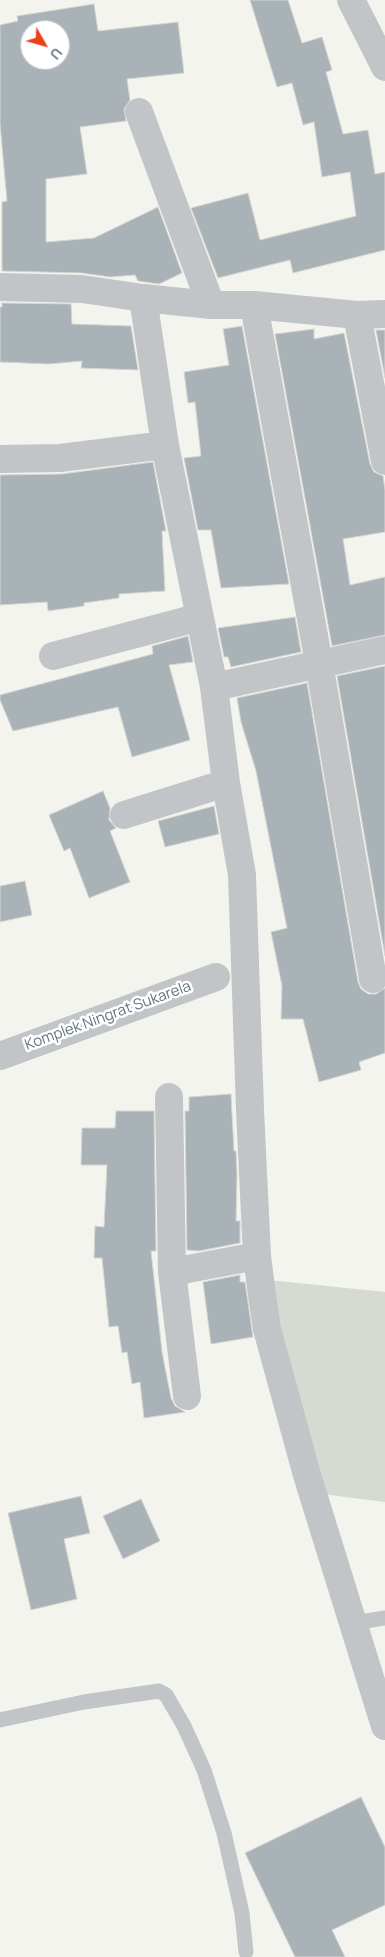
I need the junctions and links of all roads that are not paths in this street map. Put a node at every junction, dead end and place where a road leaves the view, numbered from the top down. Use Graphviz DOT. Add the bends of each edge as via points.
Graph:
graph roads {
  1 [pos="351,0"];
  2 [pos="385,67"];
  3 [pos="139,112"];
  4 [pos="0,287"];
  5 [pos="143,298"];
  6 [pos="211,305"];
  7 [pos="254,305"];
  8 [pos="385,314"];
  9 [pos="356,315"];
  10 [pos="166,445"];
  11 [pos="0,459"];
  12 [pos="385,461"];
  13 [pos="200,617"];
  14 [pos="385,650"];
  15 [pos="52,656"];
  16 [pos="319,664"];
  17 [pos="214,687"];
  18 [pos="226,783"];
  19 [pos="124,815"];
  20 [pos="216,977"];
  21 [pos="372,979"];
  22 [pos="0,1056"];
  23 [pos="169,1097"];
  24 [pos="257,1256"];
  25 [pos="172,1272"];
  26 [pos="187,1396"];
  27 [pos="385,1618"];
  28 [pos="354,1623"];
  29 [pos="0,1720"];
  30 [pos="385,1726"];
  31 [pos="246,1952"];
  1 -- 2 [label="street"];
  3 -- 6 [label="street"];
  4 -- 5 [label="street" via="82,289"];
  5 -- 6 [label="street"];
  5 -- 10 [label="street"];
  6 -- 7 [label="street"];
  7 -- 9 [label="street"];
  7 -- 16 [label="street"];
  8 -- 9 [label="street"];
  9 -- 12 [label="street"];
  10 -- 11 [label="street" via="60,458"];
  10 -- 13 [label="street"];
  13 -- 15 [label="street"];
  13 -- 17 [label="street"];
  14 -- 16 [label="street"];
  16 -- 17 [label="street"];
  16 -- 21 [label="street"];
  17 -- 18 [label="street"];
  18 -- 19 [label="street"];
  18 -- 24 [label="street" via="242,875"];
  20 -- 22 [label="street, Komplek Ningrat Sukarela"];
  23 -- 25 [label="street"];
  24 -- 25 [label="street"];
  24 -- 28 [label="street" via="267,1329 307,1475"];
  25 -- 26 [label="street"];
  27 -- 28 [label="lane"];
  28 -- 30 [label="street"];
  29 -- 31 [label="lane" via="84,1702 159,1691 166,1695 184,1726 210,1788 242,1914"];
}
